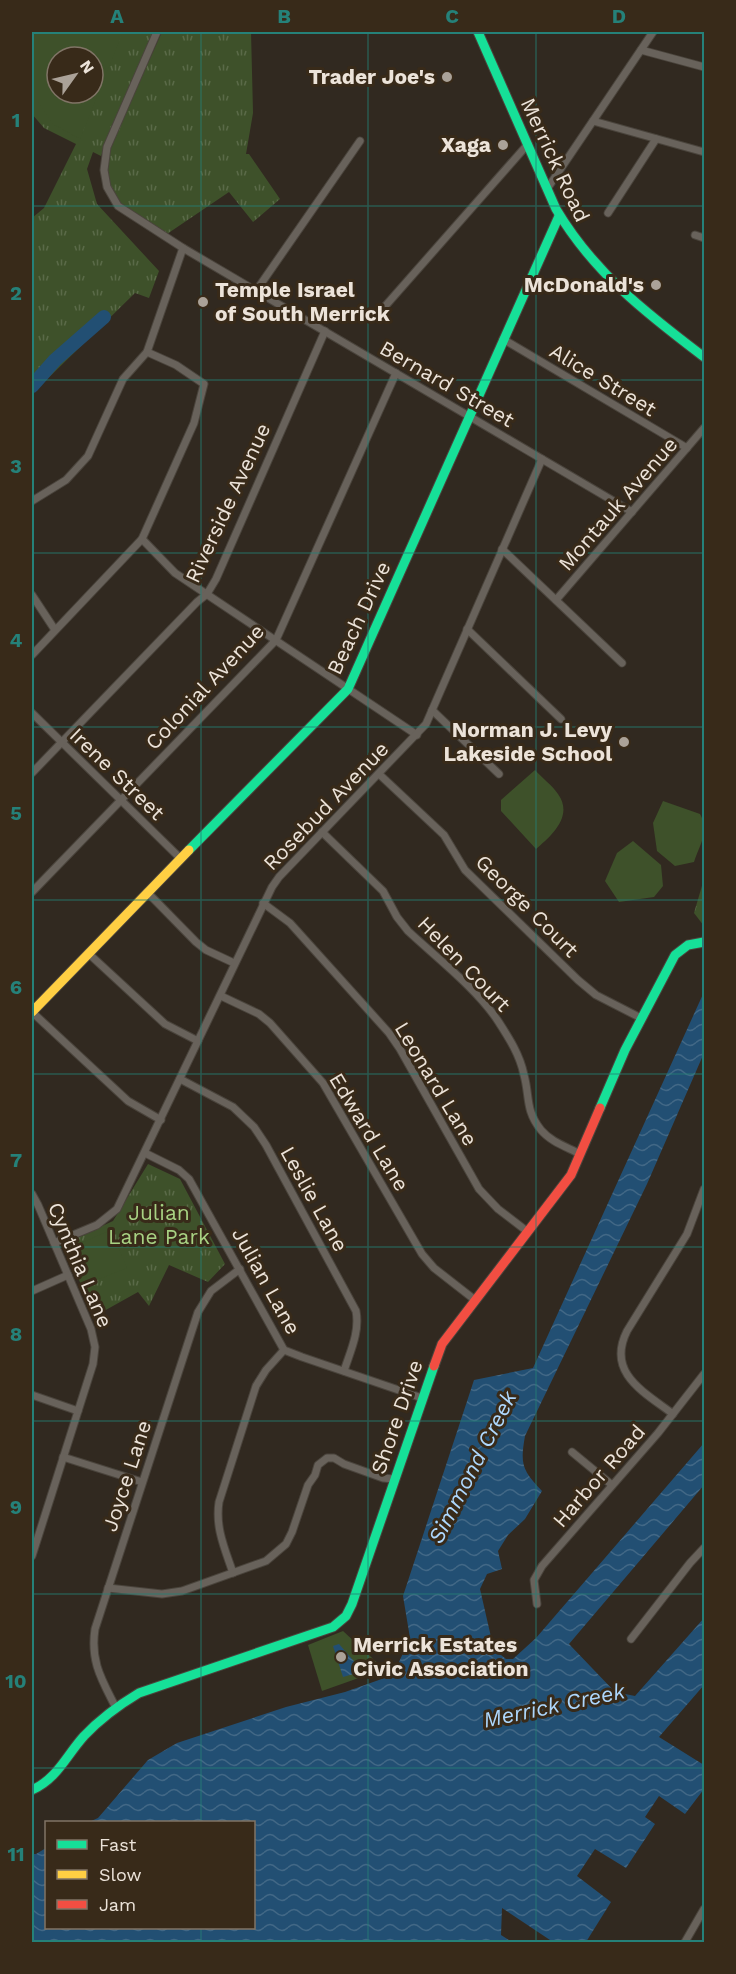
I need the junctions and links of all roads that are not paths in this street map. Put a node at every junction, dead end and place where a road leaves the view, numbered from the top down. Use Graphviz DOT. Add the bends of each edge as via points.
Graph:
graph roads {
  1 [pos="157,32"];
  2 [pos="478,32"];
  3 [pos="653,32"];
  4 [pos="641,50"];
  5 [pos="705,67"];
  6 [pos="593,121"];
  7 [pos="656,139"];
  8 [pos="360,141"];
  9 [pos="528,144"];
  10 [pos="705,152"];
  11 [pos="547,189"];
  12 [pos="608,213"];
  13 [pos="559,216"];
  14 [pos="695,236"];
  15 [pos="705,238"];
  16 [pos="183,248"];
  17 [pos="256,291"];
  18 [pos="380,312"];
  19 [pos="325,331"];
  20 [pos="502,339"];
  21 [pos="147,352"];
  22 [pos="705,357"];
  23 [pos="396,373"];
  24 [pos="469,415"];
  25 [pos="705,428"];
  26 [pos="687,448"];
  27 [pos="542,459"];
  28 [pos="32,501"];
  29 [pos="632,512"];
  30 [pos="142,539"];
  31 [pos="502,549"];
  32 [pos="207,594"];
  33 [pos="32,595"];
  34 [pos="556,600"];
  35 [pos="467,629"];
  36 [pos="55,630"];
  37 [pos="276,640"];
  38 [pos="32,655"];
  39 [pos="622,663"];
  40 [pos="348,689"];
  41 [pos="432,710"];
  42 [pos="32,713"];
  43 [pos="561,719"];
  44 [pos="417,735"];
  45 [pos="61,742"];
  46 [pos="32,773"];
  47 [pos="379,774"];
  48 [pos="499,774"];
  49 [pos="120,800"];
  50 [pos="322,832"];
  51 [pos="180,858"];
  52 [pos="32,892"];
  53 [pos="147,892"];
  54 [pos="263,903"];
  55 [pos="705,942"];
  56 [pos="88,953"];
  57 [pos="234,963"];
  58 [pos="221,996"];
  59 [pos="33,1009"];
  60 [pos="641,1018"];
  61 [pos="198,1041"];
  62 [pos="180,1079"];
  63 [pos="161,1120"];
  64 [pos="145,1153"];
  65 [pos="580,1154"];
  66 [pos="705,1189"];
  67 [pos="32,1194"];
  68 [pos="528,1232"];
  69 [pos="54,1242"];
  70 [pos="240,1269"];
  71 [pos="68,1275"];
  72 [pos="32,1291"];
  73 [pos="475,1300"];
  74 [pos="285,1350"];
  75 [pos="344,1371"];
  76 [pos="705,1374"];
  77 [pos="32,1395"];
  78 [pos="422,1398"];
  79 [pos="78,1411"];
  80 [pos="673,1414"];
  81 [pos="572,1452"];
  82 [pos="63,1457"];
  83 [pos="394,1479"];
  84 [pos="142,1482"];
  85 [pos="612,1485"];
  86 [pos="705,1548"];
  87 [pos="32,1556"];
  88 [pos="232,1573"];
  89 [pos="108,1588"];
  90 [pos="537,1604"];
  91 [pos="631,1639"];
  92 [pos="116,1708"];
  93 [pos="32,1790"];
  94 [pos="705,1909"];
  95 [pos="685,1942"];
  1 -- 16 [label="street, Bernard Street" via="110,140 104,170 107,187 118,206"];
  2 -- 9 [label="street, Merrick Road"];
  3 -- 4 [label="street"];
  4 -- 5 [label="street"];
  4 -- 6 [label="street"];
  6 -- 7 [label="street"];
  6 -- 11 [label="street"];
  7 -- 10 [label="street"];
  7 -- 12 [label="street"];
  8 -- 17 [label="street"];
  9 -- 11 [label="street, Merrick Road"];
  9 -- 18 [label="street"];
  11 -- 13 [label="street, Merrick Road"];
  13 -- 20 [label="street, Beach Drive"];
  13 -- 22 [label="street, Merrick Road" via="606,279"];
  14 -- 15 [label="street"];
  16 -- 17 [label="street, Bernard Street"];
  16 -- 21 [label="street"];
  17 -- 19 [label="street, Bernard Street"];
  19 -- 23 [label="street, Bernard Street"];
  19 -- 32 [label="street, Riverside Avenue"];
  20 -- 24 [label="street, Beach Drive"];
  20 -- 26 [label="street, Alice Street"];
  21 -- 28 [label="street" via="123,379 94,445 80,466 66,480"];
  21 -- 30 [label="street" via="204,384 194,423"];
  23 -- 24 [label="street, Bernard Street"];
  23 -- 37 [label="street, Colonial Avenue"];
  24 -- 27 [label="street, Bernard Street"];
  24 -- 40 [label="street, Beach Drive"];
  25 -- 26 [label="street, Montauk Avenue"];
  26 -- 29 [label="street, Montauk Avenue"];
  27 -- 29 [label="street, Bernard Street"];
  27 -- 31 [label="street, Rosebud Avenue"];
  29 -- 34 [label="street, Montauk Avenue"];
  30 -- 32 [label="street" via="166,566"];
  30 -- 36 [label="street"];
  31 -- 34 [label="street"];
  31 -- 35 [label="street, Rosebud Avenue"];
  32 -- 37 [label="street"];
  32 -- 45 [label="street, Riverside Avenue"];
  33 -- 36 [label="street"];
  34 -- 39 [label="street"];
  35 -- 41 [label="street, Rosebud Avenue"];
  35 -- 43 [label="street"];
  36 -- 38 [label="street"];
  37 -- 40 [label="street"];
  37 -- 49 [label="street, Colonial Avenue"];
  40 -- 44 [label="street"];
  40 -- 51 [label="street, Beach Drive"];
  41 -- 44 [label="street, Rosebud Avenue"];
  41 -- 48 [label="street"];
  42 -- 45 [label="street, Irene Street"];
  44 -- 47 [label="street, Rosebud Avenue"];
  45 -- 46 [label="street, Riverside Avenue"];
  45 -- 49 [label="street, Irene Street"];
  47 -- 50 [label="street, Rosebud Avenue"];
  47 -- 60 [label="street, George Court" via="444,835 465,870 578,980 596,995"];
  49 -- 51 [label="street, Irene Street"];
  49 -- 52 [label="street, Colonial Avenue"];
  50 -- 54 [label="street, Rosebud Avenue" via="279,877"];
  50 -- 65 [label="street, Helen Court" via="383,891 408,931 488,1007 519,1058 532,1117 551,1139"];
  51 -- 53 [label="street, Beach Drive"];
  53 -- 56 [label="street, Beach Drive"];
  53 -- 57 [label="street" via="196,942"];
  54 -- 57 [label="street, Rosebud Avenue"];
  54 -- 68 [label="street, Leonard Lane" via="290,923 389,1033 478,1189"];
  55 -- 60 [label="street, Shore Drive" via="683,947 675,955"];
  56 -- 59 [label="street, Beach Drive"];
  56 -- 61 [label="street" via="165,1024"];
  57 -- 58 [label="street, Rosebud Avenue"];
  58 -- 61 [label="street, Rosebud Avenue"];
  58 -- 73 [label="street, Edward Lane" via="270,1023 323,1083 422,1254"];
  59 -- 63 [label="street" via="128,1101"];
  60 -- 65 [label="street, Shore Drive"];
  61 -- 62 [label="street, Rosebud Avenue"];
  62 -- 63 [label="street, Rosebud Avenue"];
  62 -- 75 [label="street, Leslie Lane" via="232,1107 254,1127 266,1145 356,1311 356,1334"];
  63 -- 64 [label="street, Rosebud Avenue"];
  64 -- 69 [label="street, Rosebud Avenue" via="111,1215 97,1225"];
  64 -- 70 [label="street, Julian Lane" via="189,1179"];
  65 -- 68 [label="street, Shore Drive" via="565,1186"];
  66 -- 80 [label="street" via="687,1234 621,1347 621,1363 628,1378"];
  67 -- 69 [label="street, Cynthia Lane"];
  68 -- 73 [label="street, Shore Drive"];
  69 -- 71 [label="street, Cynthia Lane"];
  70 -- 74 [label="street, Julian Lane"];
  70 -- 84 [label="street, Joyce Lane" via="211,1292 198,1312"];
  71 -- 72 [label="street"];
  71 -- 79 [label="street, Cynthia Lane" via="95,1347"];
  73 -- 78 [label="street, Shore Drive" via="442,1344"];
  74 -- 75 [label="street, Julian Lane"];
  74 -- 88 [label="street" via="256,1386 219,1502 218,1527"];
  75 -- 78 [label="street, Julian Lane"];
  76 -- 80 [label="street, Harbor Road"];
  77 -- 79 [label="street"];
  78 -- 83 [label="street, Shore Drive"];
  79 -- 82 [label="street, Cynthia Lane"];
  80 -- 85 [label="street, Harbor Road"];
  81 -- 85 [label="street"];
  82 -- 84 [label="street"];
  82 -- 87 [label="street, Cynthia Lane"];
  83 -- 88 [label="street" via="327,1458 318,1465 308,1485 282,1549 266,1561"];
  83 -- 92 [label="street, Shore Drive" via="352,1604 339,1623 154,1687"];
  84 -- 89 [label="street, Joyce Lane"];
  85 -- 90 [label="street, Harbor Road" via="536,1574"];
  86 -- 91 [label="street"];
  88 -- 89 [label="street" via="162,1594"];
  89 -- 92 [label="street, Joyce Lane" via="93,1650 98,1672"];
  92 -- 93 [label="street, Shore Drive" via="84,1735 51,1780"];
  94 -- 95 [label="street"];
}
